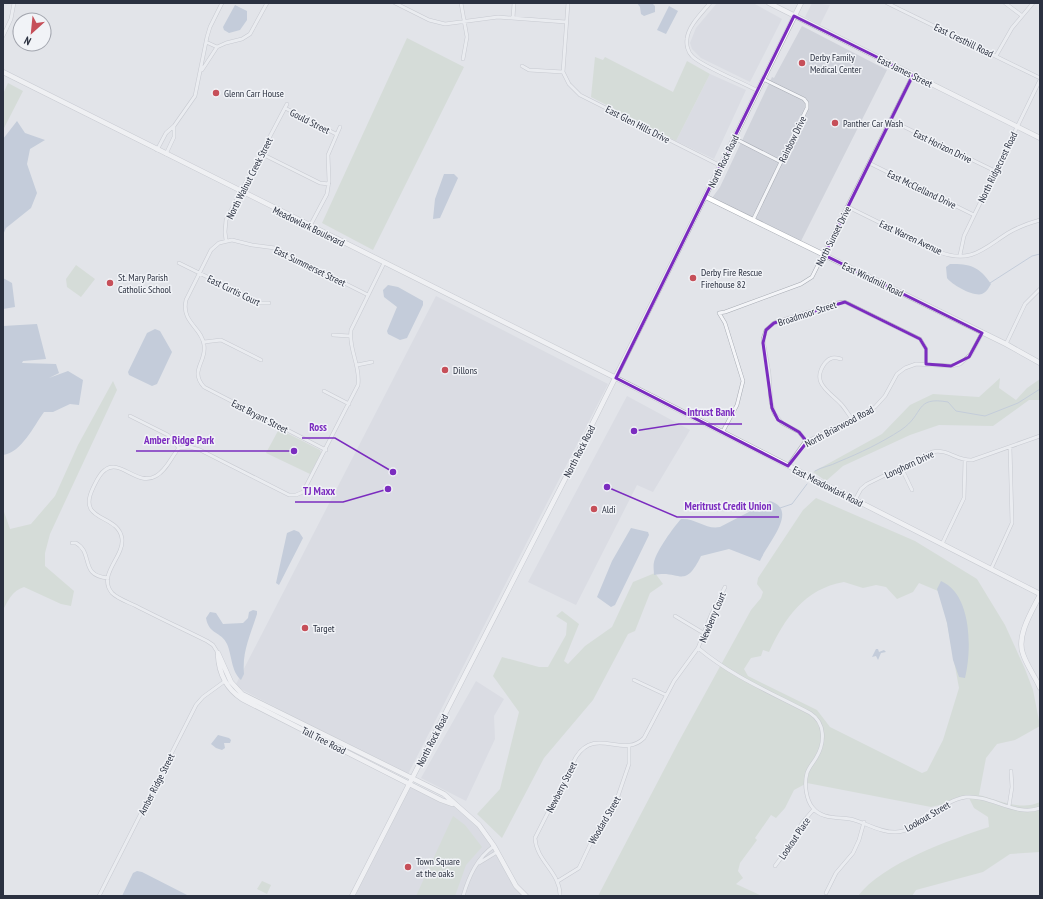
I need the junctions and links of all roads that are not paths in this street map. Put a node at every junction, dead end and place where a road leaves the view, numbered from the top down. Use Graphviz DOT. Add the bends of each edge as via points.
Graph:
graph roads {
  1 [pos="14,3"];
  2 [pos="222,3"];
  3 [pos="267,3"];
  4 [pos="395,3"];
  5 [pos="461,3"];
  6 [pos="514,3"];
  7 [pos="568,3"];
  8 [pos="710,3"];
  9 [pos="769,3"];
  10 [pos="801,3"];
  11 [pos="887,3"];
  12 [pos="1005,3"];
  13 [pos="1033,3"];
  14 [pos="1021,15"];
  15 [pos="794,16"];
  16 [pos="513,18"];
  17 [pos="465,22"];
  18 [pos="566,22"];
  19 [pos="3,36"];
  20 [pos="206,42"];
  21 [pos="217,48"];
  22 [pos="996,56"];
  23 [pos="463,59"];
  24 [pos="522,66"];
  25 [pos="3,72"];
  26 [pos="201,72"];
  27 [pos="563,72"];
  28 [pos="913,75"];
  29 [pos="764,79"];
  30 [pos="1040,79"];
  31 [pos="758,91"];
  32 [pos="287,104"];
  33 [pos="285,108"];
  34 [pos="890,120"];
  35 [pos="174,126"];
  36 [pos="1017,126"];
  37 [pos="340,127"];
  38 [pos="336,134"];
  39 [pos="734,138"];
  40 [pos="1040,138"];
  41 [pos="157,150"];
  42 [pos="262,154"];
  43 [pos="166,155"];
  44 [pos="781,162"];
  45 [pos="869,163"];
  46 [pos="721,166"];
  47 [pos="995,171"];
  48 [pos="329,184"];
  49 [pos="240,192"];
  50 [pos="706,197"];
  51 [pos="848,207"];
  52 [pos="974,215"];
  53 [pos="753,220"];
  54 [pos="1040,220"];
  55 [pos="310,226"];
  56 [pos="226,240"];
  57 [pos="824,255"];
  58 [pos="960,255"];
  59 [pos="179,263"];
  60 [pos="384,263"];
  61 [pos="200,273"];
  62 [pos="1040,289"];
  63 [pos="368,296"];
  64 [pos="270,303"];
  65 [pos="982,333"];
  66 [pos="333,335"];
  67 [pos="350,336"];
  68 [pos="204,342"];
  69 [pos="1006,344"];
  70 [pos="842,359"];
  71 [pos="261,360"];
  72 [pos="372,362"];
  73 [pos="1040,363"];
  74 [pos="926,364"];
  75 [pos="357,365"];
  76 [pos="199,378"];
  77 [pos="616,378"];
  78 [pos="193,379"];
  79 [pos="324,391"];
  80 [pos="349,404"];
  81 [pos="130,416"];
  82 [pos="852,419"];
  83 [pos="722,433"];
  84 [pos="1040,436"];
  85 [pos="807,442"];
  86 [pos="1010,446"];
  87 [pos="179,448"];
  88 [pos="326,450"];
  89 [pos="964,460"];
  90 [pos="788,466"];
  91 [pos="901,467"];
  92 [pos="912,490"];
  93 [pos="855,500"];
  94 [pos="72,543"];
  95 [pos="942,544"];
  96 [pos="991,569"];
  97 [pos="108,578"];
  98 [pos="725,587"];
  99 [pos="1040,594"];
  100 [pos="675,616"];
  101 [pos="705,634"];
  102 [pos="698,648"];
  103 [pos="218,653"];
  104 [pos="634,680"];
  105 [pos="1039,680"];
  106 [pos="225,681"];
  107 [pos="1040,688"];
  108 [pos="666,695"];
  109 [pos="629,746"];
  110 [pos="1011,771"];
  111 [pos="411,781"];
  112 [pos="1009,806"];
  113 [pos="1040,808"];
  114 [pos="814,809"];
  115 [pos="864,822"];
  116 [pos="494,846"];
  117 [pos="497,852"];
  118 [pos="477,864"];
  119 [pos="774,866"];
  120 [pos="558,881"];
  121 [pos="826,893"];
  122 [pos="99,896"];
  123 [pos="352,896"];
  124 [pos="463,896"];
  125 [pos="526,896"];
  126 [pos="559,896"];
  1 -- 19 [label="street" via="11,19"];
  2 -- 20 [label="street"];
  3 -- 21 [label="street" via="250,34"];
  4 -- 17 [label="street" via="438,23"];
  5 -- 17 [label="street"];
  6 -- 16 [label="street"];
  7 -- 18 [label="street"];
  8 -- 31 [label="street" via="687,36 689,52 695,59"];
  9 -- 15 [label="street, East James Street"];
  10 -- 15 [label="street, North Rock Road"];
  11 -- 22 [label="street, East Cresthill Road"];
  12 -- 14 [label="street"];
  13 -- 14 [label="street"];
  14 -- 22 [label="street"];
  15 -- 28 [label="street, East James Street"];
  15 -- 29 [label="street, North Rock Road"];
  16 -- 17 [label="street" via="488,18"];
  16 -- 18 [label="street"];
  17 -- 23 [label="street" via="467,37"];
  18 -- 27 [label="street"];
  20 -- 21 [label="street"];
  20 -- 26 [label="street"];
  21 -- 26 [label="street"];
  22 -- 30 [label="street, East Cresthill Road"];
  24 -- 27 [label="street" via="529,70"];
  25 -- 41 [label="street, Meadowlark Boulevard"];
  26 -- 35 [label="street" via="193,102"];
  27 -- 46 [label="street, East Glen Hills Drive" via="569,84 580,95"];
  28 -- 34 [label="street, North Sunset Drive"];
  28 -- 36 [label="street, East James Street"];
  29 -- 31 [label="street, North Rock Road"];
  29 -- 44 [label="street, Rainbow Drive" via="804,99 807,103 807,108"];
  30 -- 36 [label="street, North Ridgecrest Road"];
  31 -- 39 [label="street, North Rock Road"];
  32 -- 33 [label="street, North Walnut Creek Street"];
  33 -- 38 [label="street, Gould Street"];
  33 -- 42 [label="street, North Walnut Creek Street"];
  34 -- 45 [label="street, North Sunset Drive"];
  34 -- 47 [label="street, East Horizon Drive"];
  35 -- 41 [label="street" via="166,133"];
  35 -- 43 [label="street" via="174,137"];
  36 -- 40 [label="street, East James Street"];
  36 -- 47 [label="street, North Ridgecrest Road"];
  37 -- 38 [label="street"];
  38 -- 48 [label="street" via="328,155"];
  39 -- 44 [label="street"];
  39 -- 46 [label="street, North Rock Road"];
  41 -- 43 [label="street, Meadowlark Boulevard"];
  42 -- 48 [label="street" via="320,183"];
  42 -- 49 [label="street, North Walnut Creek Street"];
  43 -- 49 [label="street, Meadowlark Boulevard"];
  44 -- 53 [label="street, Rainbow Drive"];
  45 -- 51 [label="street, North Sunset Drive"];
  45 -- 52 [label="street, East McClelland Drive"];
  46 -- 50 [label="street, North Rock Road"];
  47 -- 52 [label="street, North Ridgecrest Road"];
  48 -- 55 [label="street" via="327,194"];
  49 -- 55 [label="street, Meadowlark Boulevard"];
  49 -- 56 [label="street, North Walnut Creek Street" via="226,220"];
  50 -- 53 [label="street, East Windmill Road"];
  50 -- 77 [label="street, North Rock Road"];
  51 -- 57 [label="street, North Sunset Drive"];
  51 -- 58 [label="street, East Warren Avenue" via="939,252"];
  52 -- 58 [label="street, North Ridgecrest Road" via="964,236"];
  53 -- 57 [label="street, East Windmill Road"];
  54 -- 58 [label="street, East Warren Avenue" via="1014,230 984,251"];
  55 -- 60 [label="street, Meadowlark Boulevard"];
  56 -- 61 [label="street" via="213,248"];
  56 -- 63 [label="street, East Summerset Street" via="275,248"];
  57 -- 65 [label="street, East Windmill Road"];
  57 -- 83 [label="street, North Sunset Drive" via="812,277 801,284 719,313 725,323 743,381 737,405"];
  59 -- 61 [label="street, East Curtis Court"];
  60 -- 63 [label="street"];
  60 -- 77 [label="street, Meadowlark Boulevard"];
  61 -- 64 [label="street, East Curtis Court" via="260,303"];
  61 -- 68 [label="street" via="185,308 187,318"];
  62 -- 69 [label="street" via="1025,304"];
  63 -- 67 [label="street"];
  65 -- 69 [label="street, East Windmill Road"];
  65 -- 74 [label="street, North Briarwood Road" via="971,354 962,363 951,366"];
  66 -- 67 [label="street"];
  67 -- 75 [label="street"];
  68 -- 71 [label="street" via="221,340"];
  68 -- 76 [label="street" via="204,351 198,367"];
  69 -- 73 [label="street, East Windmill Road"];
  70 -- 82 [label="street" via="827,360 820,379 825,390 840,403"];
  72 -- 75 [label="street"];
  74 -- 82 [label="street, North Briarwood Road" via="913,365 902,370 879,403"];
  74 -- 85 [label="street, Broadmoor Street" via="926,349 920,339 845,302 772,325 764,334 763,343 772,408 778,420 800,432"];
  75 -- 80 [label="street" via="358,385"];
  76 -- 78 [label="street"];
  76 -- 88 [label="street, East Bryant Street" via="208,390"];
  77 -- 83 [label="street, East Meadowlark Road"];
  77 -- 111 [label="street, North Rock Road"];
  79 -- 80 [label="street"];
  80 -- 88 [label="street"];
  81 -- 87 [label="street" via="168,435"];
  82 -- 85 [label="street, North Briarwood Road"];
  83 -- 90 [label="street, East Meadowlark Road"];
  84 -- 86 [label="street"];
  85 -- 90 [label="street, North Briarwood Road"];
  86 -- 89 [label="street"];
  86 -- 96 [label="street" via="1012,523"];
  87 -- 88 [label="street" via="190,446 200,450 296,497 305,490"];
  87 -- 97 [label="street" via="162,471 153,478 138,478 113,467 104,470 98,479 89,497 89,506 95,514 117,529 122,539 121,548"];
  89 -- 91 [label="street, Longhorn Drive" via="938,451"];
  89 -- 95 [label="street" via="964,498"];
  90 -- 93 [label="street, East Meadowlark Road"];
  91 -- 92 [label="street"];
  91 -- 93 [label="street, Longhorn Drive" via="863,487"];
  93 -- 95 [label="street, East Meadowlark Road"];
  94 -- 97 [label="street" via="83,548 91,571"];
  95 -- 96 [label="street, East Meadowlark Road"];
  96 -- 99 [label="street, East Meadowlark Road"];
  97 -- 103 [label="street, Tall Tree Road" via="109,588 116,596 207,641"];
  98 -- 101 [label="street, Newberry Court"];
  99 -- 105 [label="street" via="1021,641 1024,656"];
  100 -- 101 [label="street"];
  101 -- 102 [label="street, Newberry Court"];
  102 -- 108 [label="street"];
  102 -- 114 [label="street" via="719,665 810,713 819,721 823,732 821,747 806,778 808,799"];
  103 -- 106 [label="street, Tall Tree Road"];
  103 -- 111 [label="street, Tall Tree Road" via="231,682 242,694"];
  104 -- 108 [label="street"];
  105 -- 107 [label="street"];
  106 -- 111 [label="street, Tall Tree Road" via="228,688 242,699"];
  106 -- 122 [label="street, Amber Ridge Street" via="196,705"];
  108 -- 109 [label="street" via="644,738"];
  109 -- 120 [label="street, Woodard Street" via="628,769 617,799 596,832 579,868"];
  109 -- 120 [label="street, Newberry Street" via="594,743 576,758 536,838 538,851"];
  110 -- 112 [label="street"];
  111 -- 116 [label="street, Tall Tree Road" via="444,794 479,825"];
  111 -- 123 [label="street, North Rock Road"];
  112 -- 113 [label="street, Lookout Street" via="1027,810"];
  112 -- 115 [label="street, Lookout Street" via="977,798 964,798 952,802 903,831 889,832"];
  114 -- 115 [label="street, Lookout Street" via="829,817"];
  114 -- 119 [label="street, Lookout Place"];
  115 -- 121 [label="street" via="857,846 836,873"];
  116 -- 117 [label="street, Tall Tree Road"];
  116 -- 118 [label="street" via="483,854"];
  117 -- 118 [label="street"];
  117 -- 125 [label="street, Tall Tree Road" via="516,886"];
  118 -- 124 [label="street" via="469,877"];
  120 -- 126 [label="street, Newberry Street"];
}
